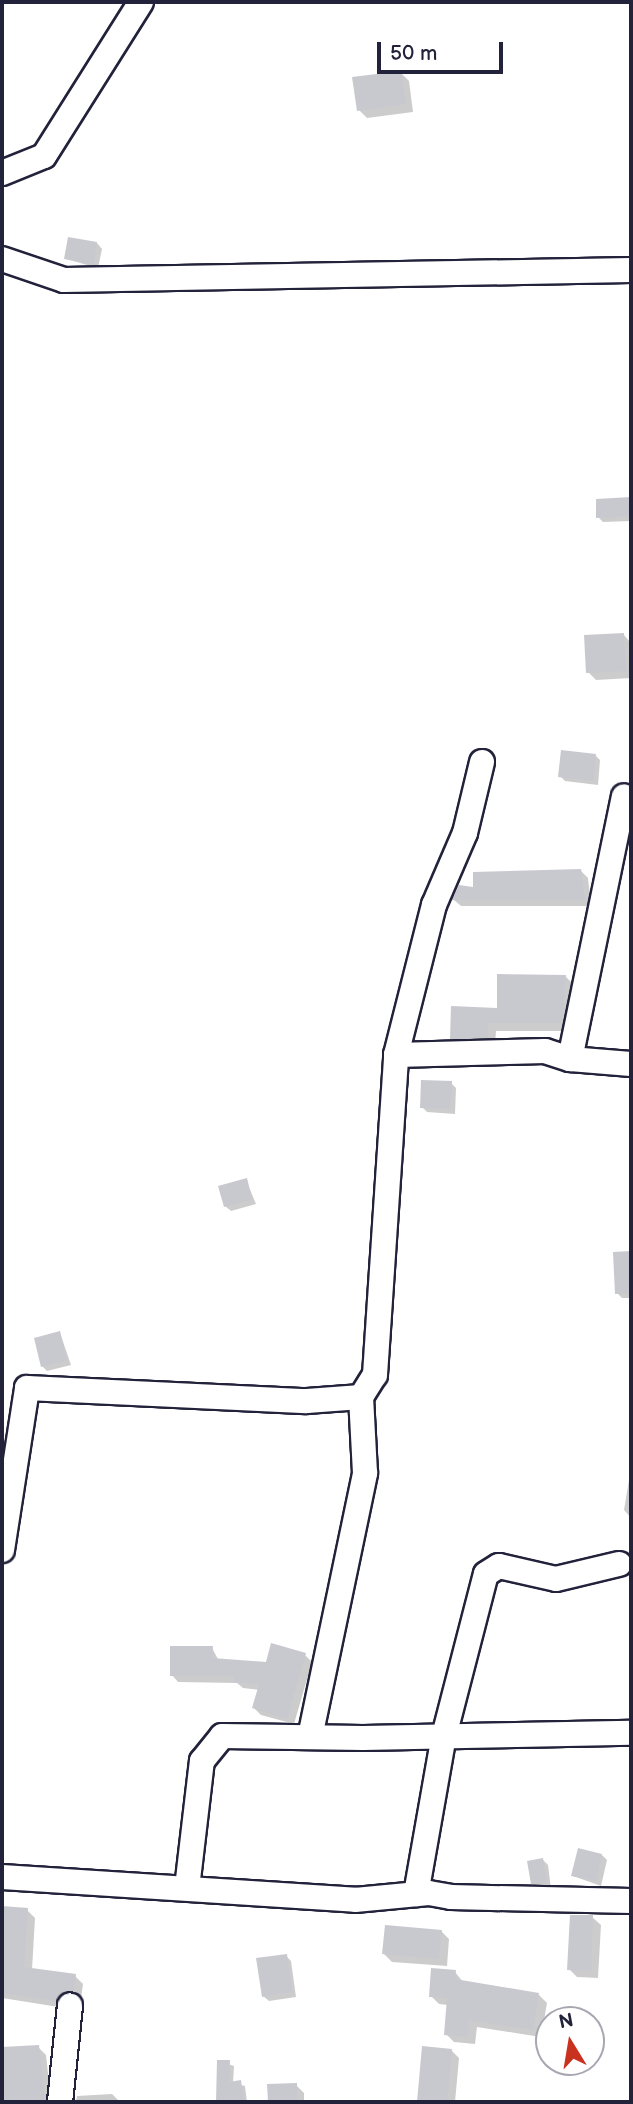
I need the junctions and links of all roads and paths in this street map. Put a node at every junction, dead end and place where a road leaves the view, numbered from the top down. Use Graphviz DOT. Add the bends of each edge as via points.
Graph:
graph roads {
  1 [pos="141,2"];
  2 [pos="2,173"];
  3 [pos="2,259"];
  4 [pos="631,270"];
  5 [pos="482,762"];
  6 [pos="624,797"];
  7 [pos="396,1055"];
  8 [pos="570,1059"];
  9 [pos="631,1064"];
  10 [pos="361,1397"];
  11 [pos="2,1550"];
  12 [pos="620,1564"];
  13 [pos="631,1733"];
  14 [pos="444,1735"];
  15 [pos="310,1737"];
  16 [pos="2,1877"];
  17 [pos="187,1888"];
  18 [pos="416,1894"];
  19 [pos="631,1901"];
  20 [pos="70,2006"];
  21 [pos="60,2102"];
  1 -- 2 [label="street" via="44,156"];
  3 -- 4 [label="street" via="64,280"];
  5 -- 7 [label="street" via="466,832 434,905"];
  6 -- 8 [label="street"];
  7 -- 8 [label="street" via="509,1049 545,1051"];
  7 -- 10 [label="street" via="375,1375"];
  8 -- 9 [label="street"];
  10 -- 11 [label="street" via="307,1401 27,1388"];
  10 -- 15 [label="street" via="365,1473"];
  12 -- 14 [label="street" via="556,1579 499,1566 486,1574"];
  13 -- 14 [label="street"];
  14 -- 15 [label="street"];
  14 -- 18 [label="street"];
  15 -- 17 [label="street" via="222,1736 202,1761"];
  16 -- 17 [label="street"];
  17 -- 18 [label="street" via="355,1900"];
  18 -- 19 [label="street"];
  20 -- 21 [label="street"];
}
